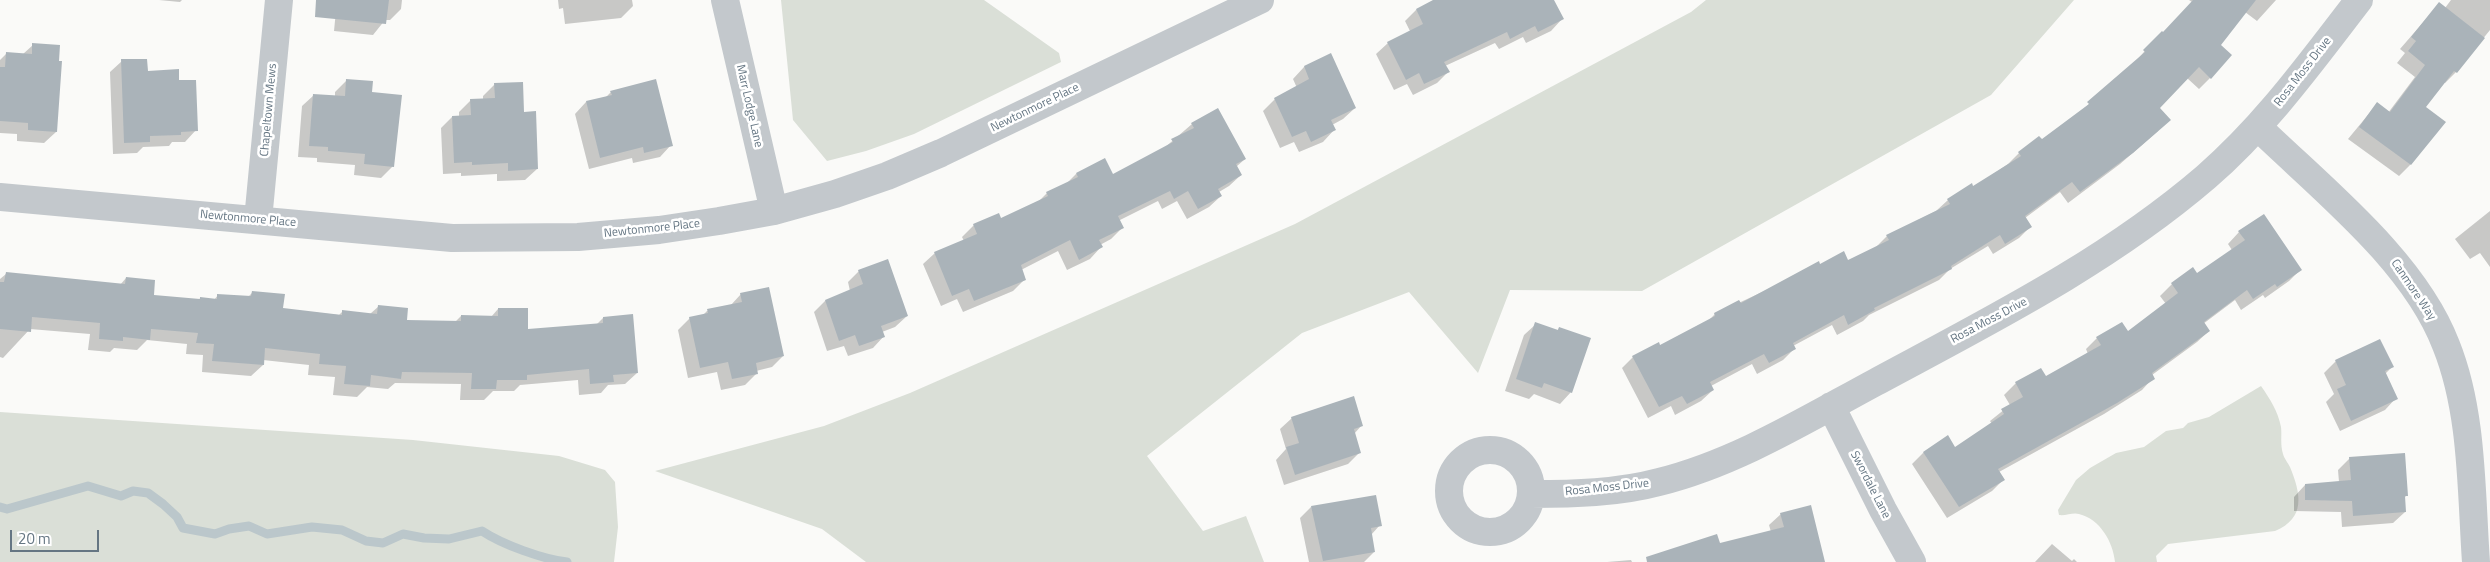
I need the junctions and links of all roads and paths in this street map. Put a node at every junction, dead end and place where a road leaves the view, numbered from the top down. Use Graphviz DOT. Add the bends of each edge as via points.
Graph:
graph roads {
  1 [pos="279,0"];
  2 [pos="725,0"];
  3 [pos="1260,0"];
  4 [pos="2360,0"];
  5 [pos="2259,128"];
  6 [pos="0,197"];
  7 [pos="774,211"];
  8 [pos="258,220"];
  9 [pos="1831,406"];
  10 [pos="1531,494"];
  11 [pos="1912,562"];
  12 [pos="2476,562"];
  1 -- 8 [label="street, Chapeltown Mews"];
  2 -- 7 [label="street, Marr Lodge Lane"];
  3 -- 7 [label="street, Newtonmore Place" via="941,153 835,194"];
  4 -- 5 [label="street, Rosa Moss Drive"];
  5 -- 9 [label="street, Rosa Moss Drive" via="2206,178 2072,275"];
  5 -- 12 [label="street, Canmore Way" via="2396,263 2424,302 2446,344 2461,396"];
  6 -- 8 [label="street, Newtonmore Place"];
  7 -- 8 [label="street, Newtonmore Place" via="659,230 578,237 452,238"];
  9 -- 10 [label="street, Rosa Moss Drive" via="1723,459 1661,482 1567,494"];
  9 -- 11 [label="street, Swordale Lane" via="1882,510"];
}
